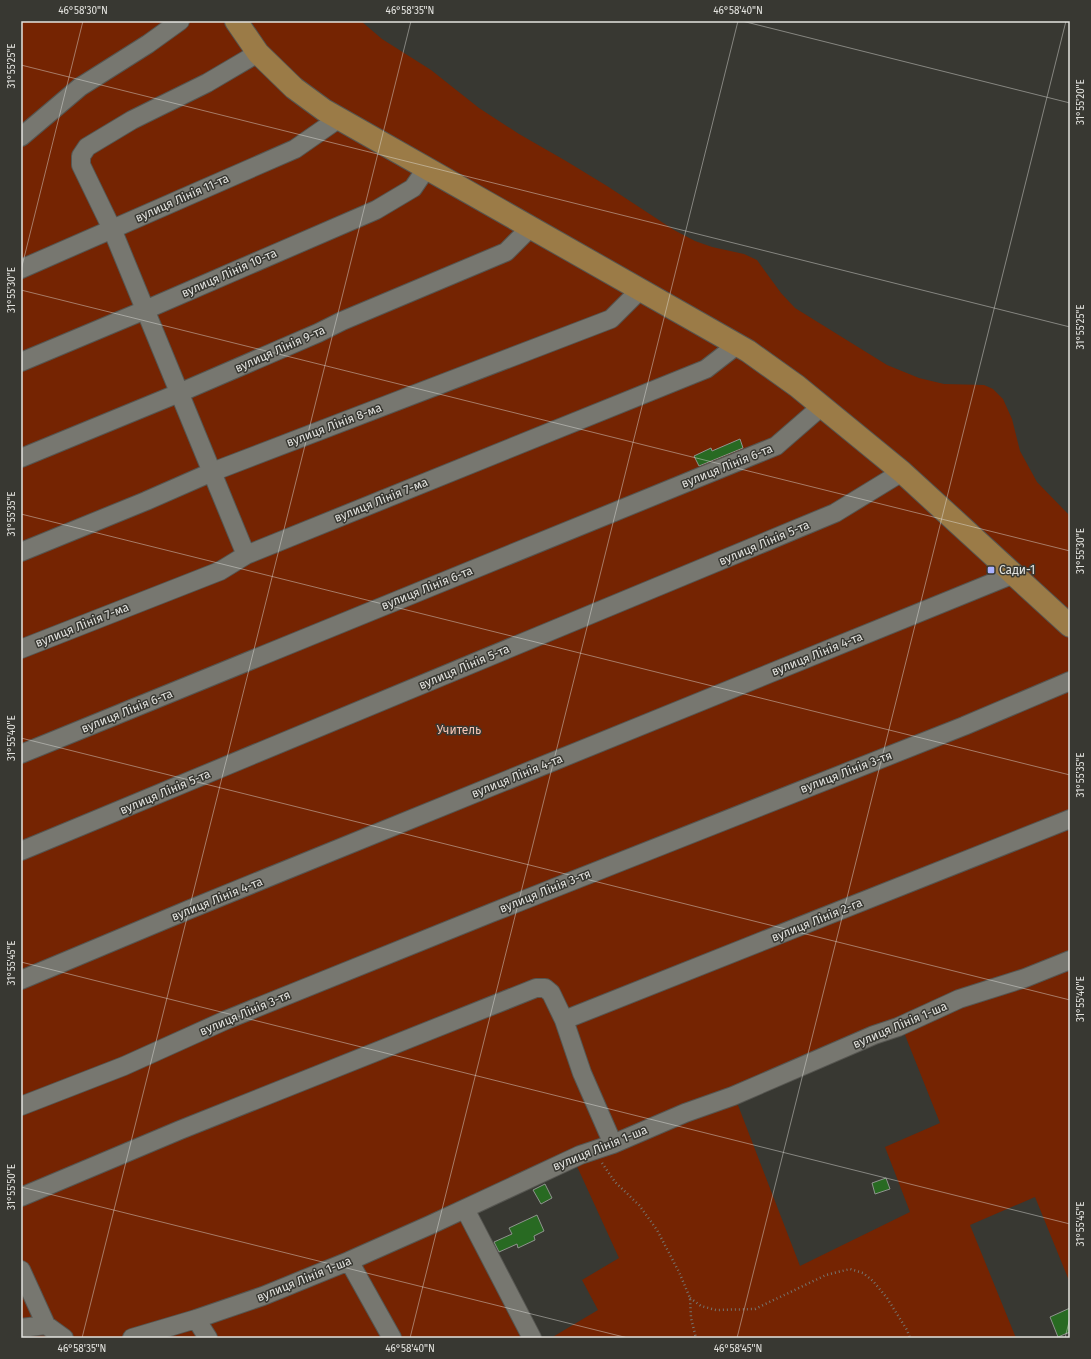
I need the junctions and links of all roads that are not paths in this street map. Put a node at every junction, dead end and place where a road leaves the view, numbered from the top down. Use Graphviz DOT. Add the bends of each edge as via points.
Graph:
graph roads {
  1 [pos="236,21"];
  2 [pos="173,22"];
  3 [pos="258,53"];
  4 [pos="338,119"];
  5 [pos="21,137"];
  6 [pos="426,169"];
  7 [pos="530,228"];
  8 [pos="112,229"];
  9 [pos="21,269"];
  10 [pos="640,290"];
  11 [pos="145,310"];
  12 [pos="737,345"];
  13 [pos="21,362"];
  14 [pos="179,392"];
  15 [pos="822,406"];
  16 [pos="21,458"];
  17 [pos="212,472"];
  18 [pos="902,472"];
  19 [pos="21,552"];
  20 [pos="246,555"];
  21 [pos="1014,574"];
  22 [pos="1070,626"];
  23 [pos="21,649"];
  24 [pos="1070,681"];
  25 [pos="21,754"];
  26 [pos="1070,818"];
  27 [pos="21,851"];
  28 [pos="1070,960"];
  29 [pos="21,980"];
  30 [pos="564,1020"];
  31 [pos="21,1106"];
  32 [pos="613,1144"];
  33 [pos="21,1197"];
  34 [pos="465,1209"];
  35 [pos="350,1261"];
  36 [pos="21,1270"];
  37 [pos="196,1319"];
  38 [pos="46,1325"];
  39 [pos="21,1328"];
  40 [pos="64,1338"];
  41 [pos="132,1338"];
  42 [pos="208,1338"];
  43 [pos="392,1338"];
  44 [pos="532,1338"];
  1 -- 3 [label="main road"];
  2 -- 5 [label="lane" via="148,44 80,87"];
  3 -- 4 [label="main road" via="294,88"];
  3 -- 8 [label="lane" via="207,83 132,120 88,147 81,156 81,165"];
  4 -- 6 [label="main road"];
  4 -- 8 [label="lane, вулиця Лінія 11-та" via="295,149"];
  6 -- 7 [label="main road"];
  6 -- 11 [label="lane, вулиця Лінія 10-та" via="413,188 376,210"];
  7 -- 10 [label="main road"];
  7 -- 14 [label="lane, вулиця Лінія 9-та" via="506,252"];
  8 -- 9 [label="lane, вулиця Лінія 11-та"];
  8 -- 11 [label="lane"];
  10 -- 12 [label="main road"];
  10 -- 17 [label="lane, вулиця Лінія 8-ма" via="611,319"];
  11 -- 13 [label="lane, вулиця Лінія 10-та"];
  11 -- 14 [label="lane"];
  12 -- 15 [label="main road"];
  12 -- 20 [label="lane, вулиця Лінія 7-ма" via="706,369"];
  14 -- 16 [label="lane, вулиця Лінія 9-та"];
  14 -- 17 [label="lane"];
  15 -- 18 [label="main road"];
  15 -- 25 [label="lane, вулиця Лінія 6-та" via="776,446"];
  17 -- 19 [label="lane, вулиця Лінія 8-ма"];
  17 -- 20 [label="lane"];
  18 -- 21 [label="main road"];
  18 -- 27 [label="lane, вулиця Лінія 5-та" via="835,513"];
  20 -- 23 [label="lane, вулиця Лінія 7-ма" via="220,570"];
  21 -- 22 [label="main road"];
  21 -- 29 [label="lane, вулиця Лінія 4-та"];
  24 -- 31 [label="lane, вулиця Лінія 3-тя" via="964,726 226,1020 124,1066"];
  26 -- 30 [label="lane, вулиця Лінія 2-га"];
  28 -- 32 [label="lane, вулиця Лінія 1-ша" via="959,999 898,1027"];
  30 -- 32 [label="lane" via="582,1073"];
  30 -- 33 [label="lane" via="552,993 545,988 536,988 180,1130"];
  32 -- 34 [label="lane, вулиця Лінія 1-ша" via="580,1155"];
  34 -- 35 [label="lane, вулиця Лінія 1-ша"];
  34 -- 44 [label="lane"];
  35 -- 37 [label="lane, вулиця Лінія 1-ша" via="263,1296"];
  35 -- 43 [label="lane"];
  36 -- 38 [label="lane"];
  37 -- 41 [label="lane, вулиця Лінія 1-ша"];
  37 -- 42 [label="lane"];
  38 -- 39 [label="lane"];
  38 -- 40 [label="lane"];
}
